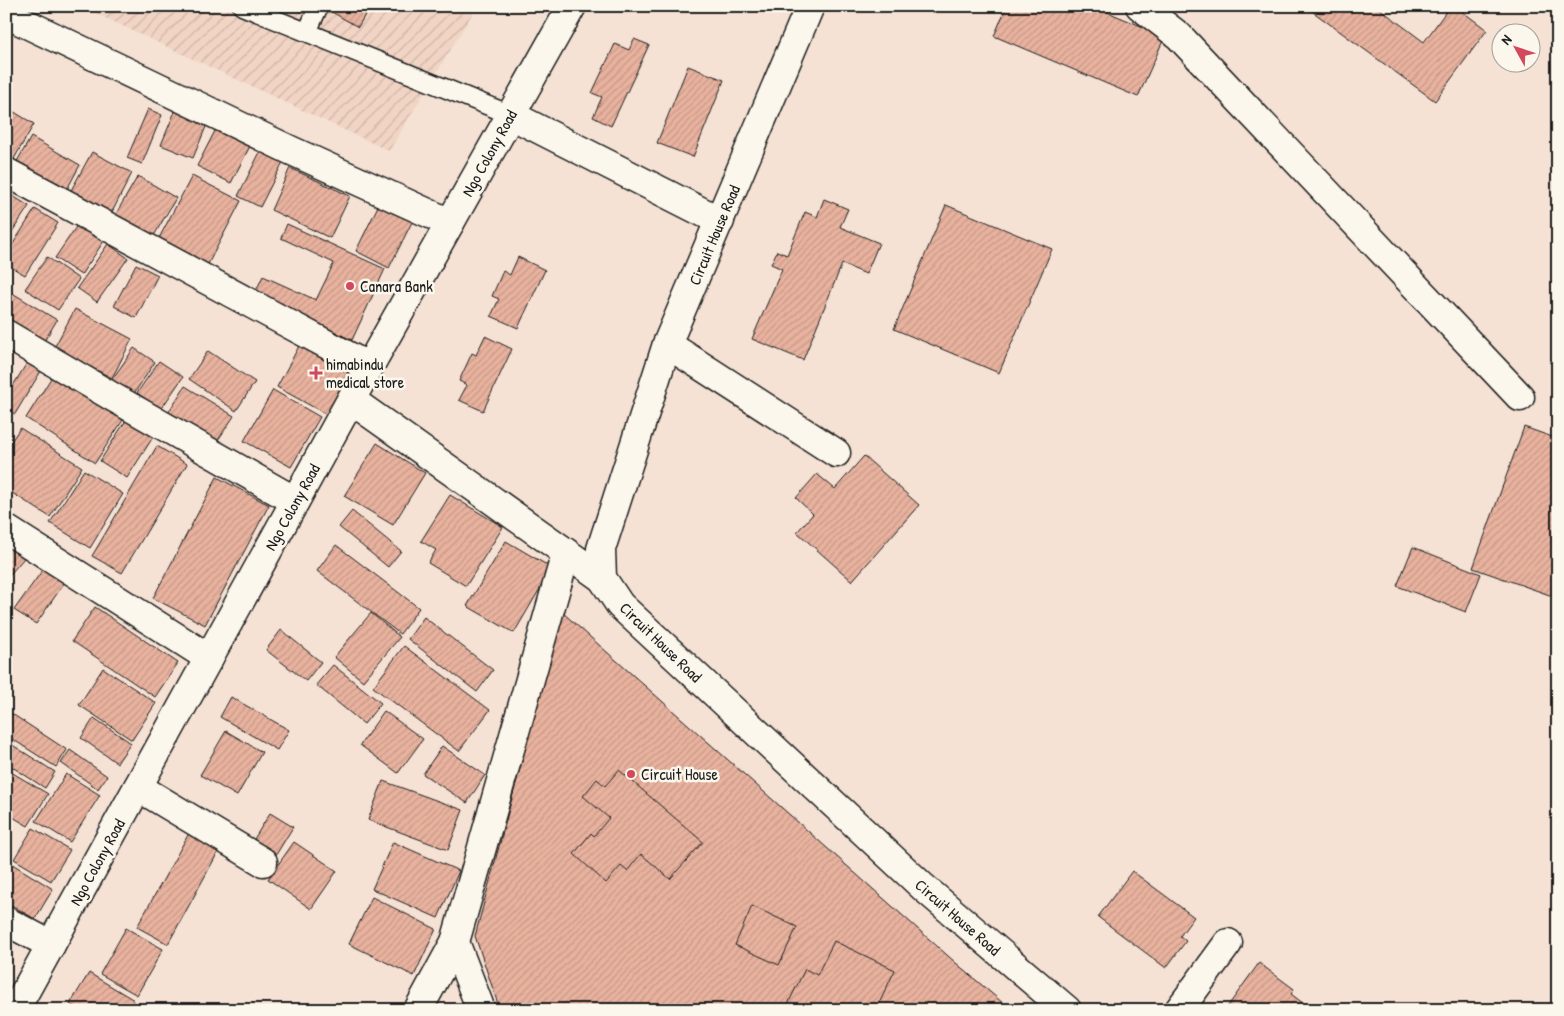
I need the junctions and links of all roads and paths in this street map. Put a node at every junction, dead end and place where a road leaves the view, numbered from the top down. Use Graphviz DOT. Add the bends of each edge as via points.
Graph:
graph roads {
  1 [pos="242,6"];
  2 [pos="319,6"];
  3 [pos="572,6"];
  4 [pos="810,6"];
  5 [pos="1140,6"];
  6 [pos="6,14"];
  7 [pos="307,32"];
  8 [pos="511,114"];
  9 [pos="6,172"];
  10 [pos="720,221"];
  11 [pos="450,223"];
  12 [pos="6,334"];
  13 [pos="668,344"];
  14 [pos="369,367"];
  15 [pos="1520,397"];
  16 [pos="351,400"];
  17 [pos="836,453"];
  18 [pos="295,502"];
  19 [pos="6,529"];
  20 [pos="566,553"];
  21 [pos="602,578"];
  22 [pos="209,658"];
  23 [pos="138,787"];
  24 [pos="263,862"];
  25 [pos="6,921"];
  26 [pos="455,942"];
  27 [pos="1228,943"];
  28 [pos="51,945"];
  29 [pos="15,1010"];
  30 [pos="418,1010"];
  31 [pos="481,1010"];
  32 [pos="1067,1010"];
  33 [pos="1179,1010"];
  1 -- 7 [label="lane"];
  2 -- 7 [label="lane"];
  3 -- 8 [label="street, Ngo Colony Road"];
  4 -- 10 [label="street, Circuit House Road"];
  5 -- 15 [label="street" via="1179,36"];
  6 -- 11 [label="street"];
  7 -- 8 [label="lane"];
  8 -- 10 [label="street"];
  8 -- 11 [label="street, Ngo Colony Road"];
  9 -- 14 [label="street"];
  10 -- 13 [label="street, Circuit House Road"];
  11 -- 14 [label="street, Ngo Colony Road"];
  12 -- 18 [label="street"];
  13 -- 17 [label="street"];
  13 -- 21 [label="street, Circuit House Road" via="601,549"];
  14 -- 16 [label="street, Ngo Colony Road"];
  16 -- 18 [label="street, Ngo Colony Road"];
  16 -- 20 [label="street"];
  18 -- 22 [label="street, Ngo Colony Road"];
  19 -- 22 [label="street"];
  20 -- 21 [label="street"];
  20 -- 26 [label="street"];
  21 -- 32 [label="street, Circuit House Road" via="620,605 901,867"];
  22 -- 23 [label="street, Ngo Colony Road"];
  23 -- 24 [label="street"];
  23 -- 28 [label="street, Ngo Colony Road"];
  25 -- 28 [label="street"];
  26 -- 30 [label="street"];
  26 -- 31 [label="street"];
  27 -- 33 [label="street"];
  28 -- 29 [label="street, Ngo Colony Road"];
}
